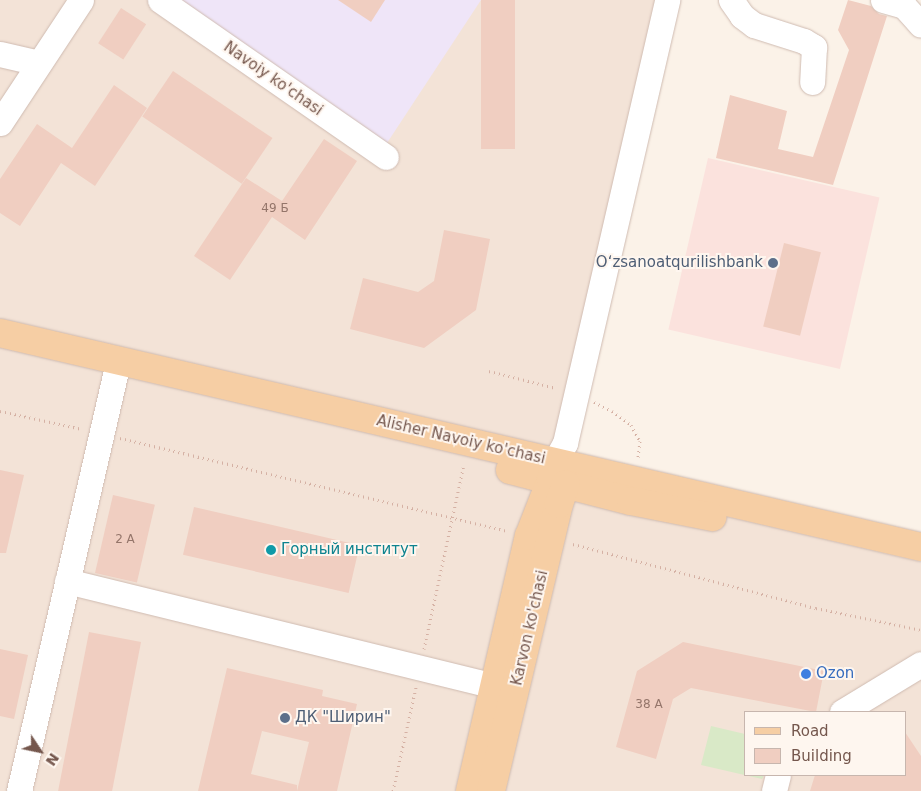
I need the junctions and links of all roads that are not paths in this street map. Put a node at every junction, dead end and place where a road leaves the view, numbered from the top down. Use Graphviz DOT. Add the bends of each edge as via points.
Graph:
graph roads {
  1 [pos="81,0"];
  2 [pos="160,0"];
  3 [pos="667,0"];
  4 [pos="731,0"];
  5 [pos="883,0"];
  6 [pos="921,25"];
  7 [pos="0,54"];
  8 [pos="39,63"];
  9 [pos="812,82"];
  10 [pos="0,123"];
  11 [pos="386,157"];
  12 [pos="0,333"];
  13 [pos="0,350"];
  14 [pos="117,369"];
  15 [pos="561,467"];
  16 [pos="921,547"];
  17 [pos="921,563"];
  18 [pos="67,581"];
  19 [pos="921,664"];
  20 [pos="494,686"];
  21 [pos="844,711"];
  22 [pos="778,776"];
  23 [pos="19,791"];
  24 [pos="470,791"];
  25 [pos="491,791"];
  26 [pos="774,791"];
  1 -- 8 [label="street"];
  2 -- 11 [label="street, Navoiy ko'chasi"];
  3 -- 15 [label="street"];
  4 -- 9 [label="street" via="742,16 754,25 814,47"];
  5 -- 6 [label="street" via="904,6"];
  7 -- 8 [label="street"];
  8 -- 10 [label="street"];
  12 -- 14 [label="main road, Alisher Navoiy ko'chasi"];
  13 -- 14 [label="main road, Alisher Navoiy ko'chasi"];
  14 -- 15 [label="main road, Alisher Navoiy ko'chasi"];
  14 -- 15 [label="main road, Alisher Navoiy ko'chasi" via="465,460"];
  14 -- 18 [label="street"];
  15 -- 16 [label="main road, Alisher Navoiy ko'chasi"];
  15 -- 17 [label="main road, Alisher Navoiy ko'chasi" via="630,501 766,527"];
  15 -- 20 [label="main road" via="529,536"];
  15 -- 25 [label="main road, Karvon ko'chasi" via="559,504"];
  18 -- 20 [label="street"];
  18 -- 23 [label="street"];
  19 -- 21 [label="street"];
  20 -- 24 [label="main road"];
  22 -- 26 [label="street"];
}
